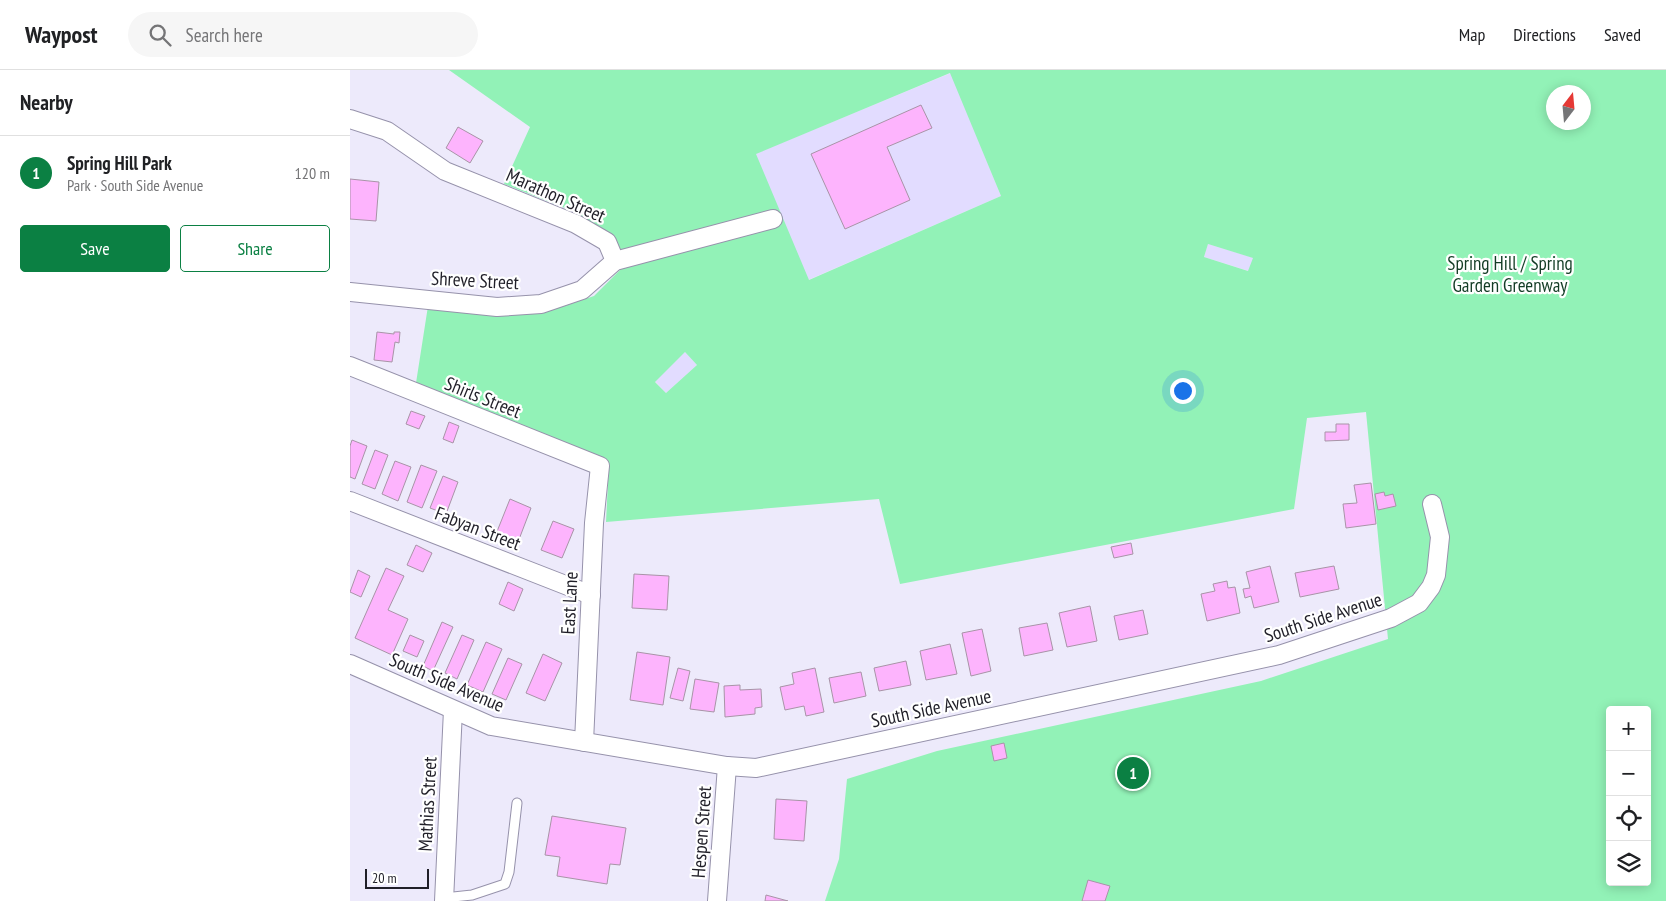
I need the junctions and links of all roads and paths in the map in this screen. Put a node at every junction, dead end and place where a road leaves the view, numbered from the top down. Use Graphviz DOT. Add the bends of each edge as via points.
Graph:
graph roads {
  1 [pos="350,120"];
  2 [pos="773,219"];
  3 [pos="615,261"];
  4 [pos="350,292"];
  5 [pos="350,366"];
  6 [pos="600,466"];
  7 [pos="350,501"];
  8 [pos="1432,504"];
  9 [pos="591,595"];
  10 [pos="350,664"];
  11 [pos="453,710"];
  12 [pos="584,742"];
  13 [pos="727,766"];
  14 [pos="517,803"];
  15 [pos="444,899"];
  16 [pos="717,901"];
  1 -- 3 [label="street, Marathon Street" via="387,132 445,171 576,224 607,242"];
  2 -- 3 [label="street"];
  3 -- 4 [label="street, Shreve Street" via="582,290 541,304 498,306"];
  5 -- 6 [label="street, Shirls Street"];
  6 -- 9 [label="street, East Lane"];
  7 -- 9 [label="street, Fabyan Street"];
  8 -- 13 [label="street, South Side Avenue" via="1440,537 1436,575 1419,603 1391,618 1279,656 756,768"];
  9 -- 12 [label="street, East Lane"];
  10 -- 11 [label="street, South Side Avenue"];
  11 -- 12 [label="street, South Side Avenue" via="491,726"];
  11 -- 15 [label="street, Mathias Street"];
  12 -- 13 [label="street, South Side Avenue"];
  13 -- 16 [label="street, Hespen Street"];
  14 -- 15 [label="lane" via="505,884 472,895"];
}
